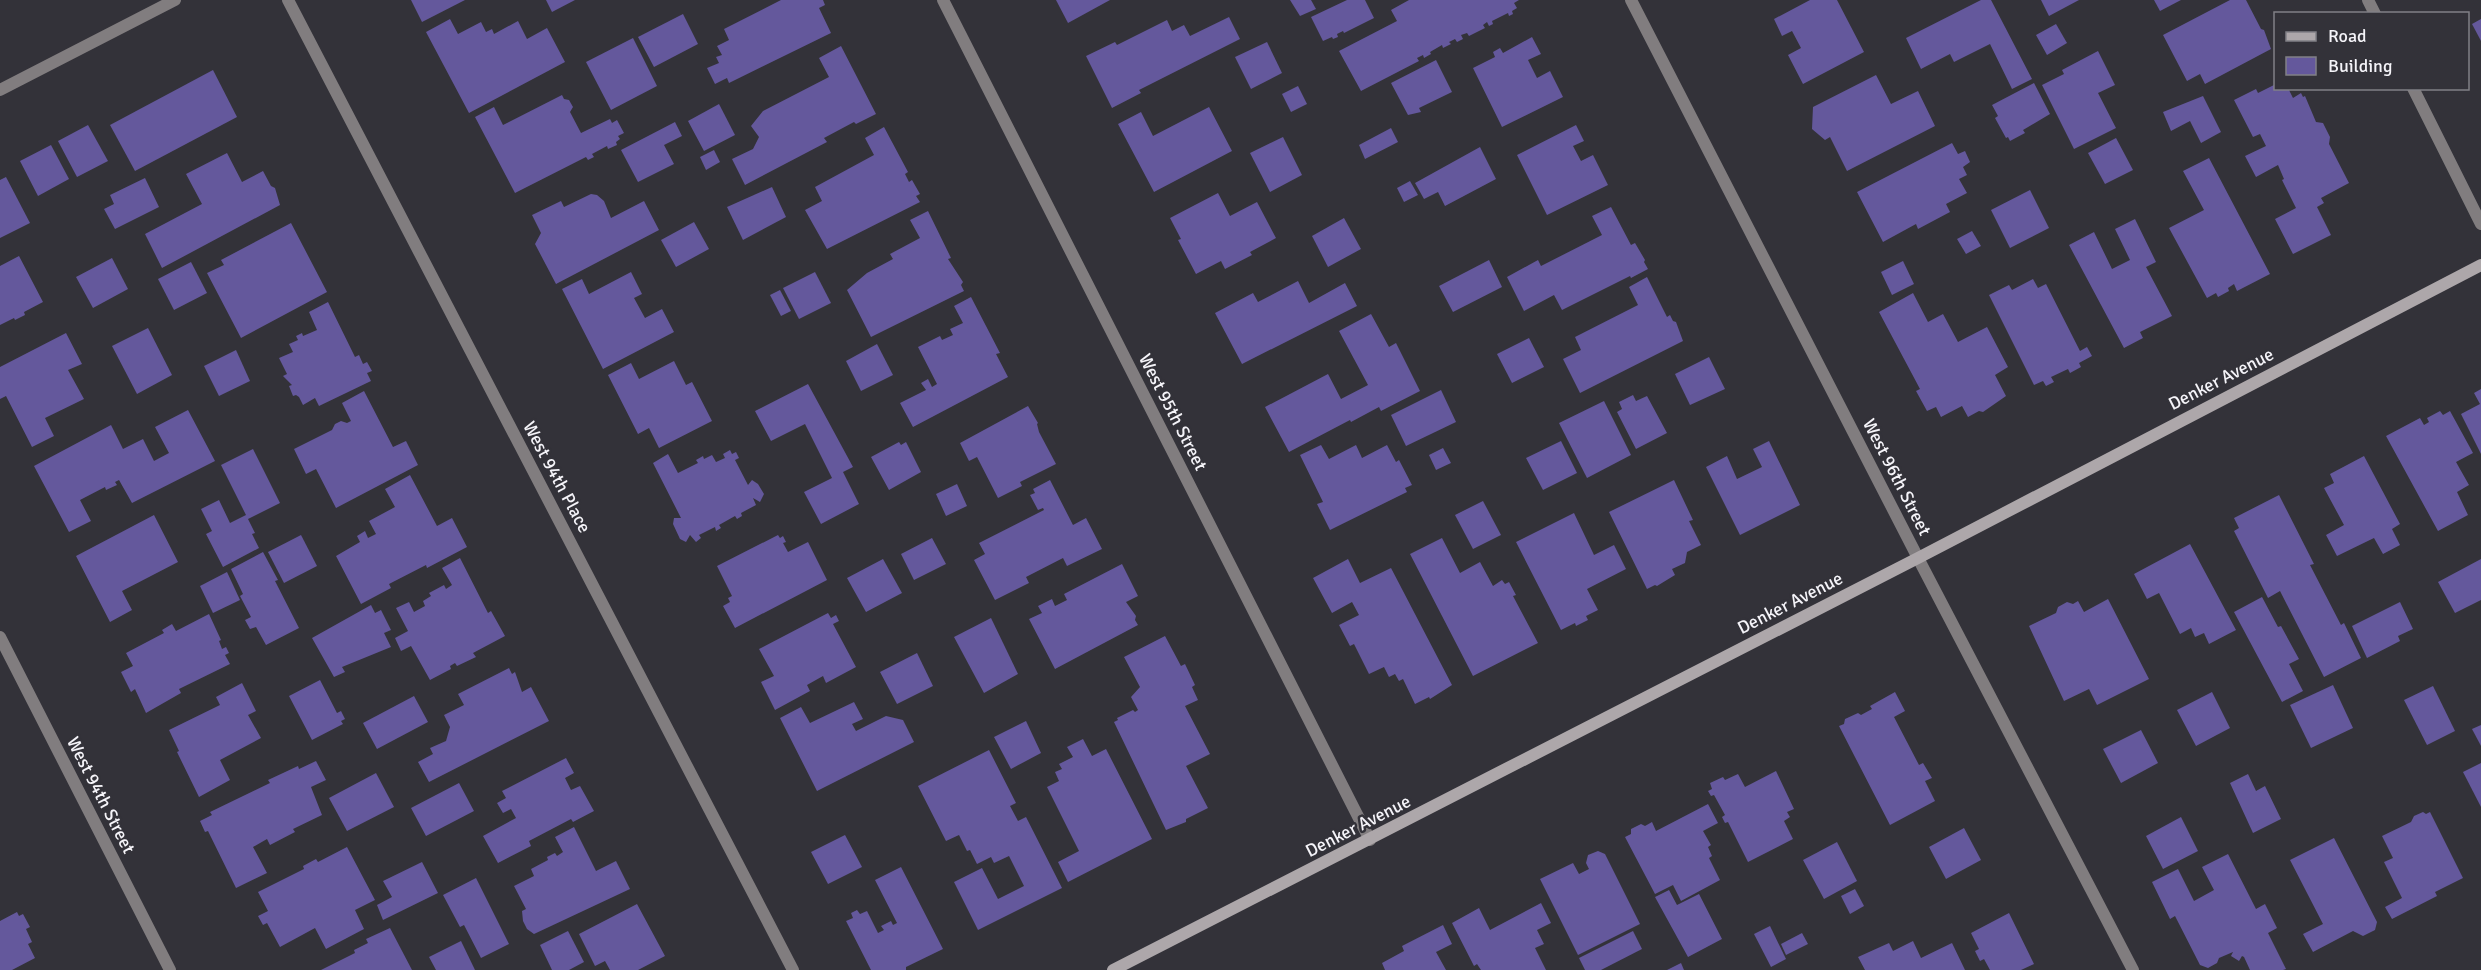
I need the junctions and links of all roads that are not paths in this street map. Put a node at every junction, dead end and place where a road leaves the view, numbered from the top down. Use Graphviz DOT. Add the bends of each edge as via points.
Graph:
graph roads {
  1 [pos="175,0"];
  2 [pos="288,0"];
  3 [pos="943,0"];
  4 [pos="1631,0"];
  5 [pos="0,90"];
  6 [pos="2414,90"];
  7 [pos="2481,224"];
  8 [pos="2481,265"];
  9 [pos="1918,558"];
  10 [pos="0,637"];
  11 [pos="1370,840"];
  12 [pos="170,970"];
  13 [pos="793,970"];
  14 [pos="1113,970"];
  15 [pos="2133,970"];
  1 -- 5 [label="street"];
  2 -- 13 [label="street, West 94th Place"];
  3 -- 11 [label="street, West 95th Street"];
  4 -- 9 [label="street, West 96th Street"];
  6 -- 7 [label="street"];
  8 -- 9 [label="street, Denker Avenue"];
  9 -- 11 [label="street, Denker Avenue"];
  9 -- 15 [label="street, West 96th Street"];
  10 -- 12 [label="street, West 94th Street"];
  11 -- 14 [label="street, Denker Avenue"];
}
